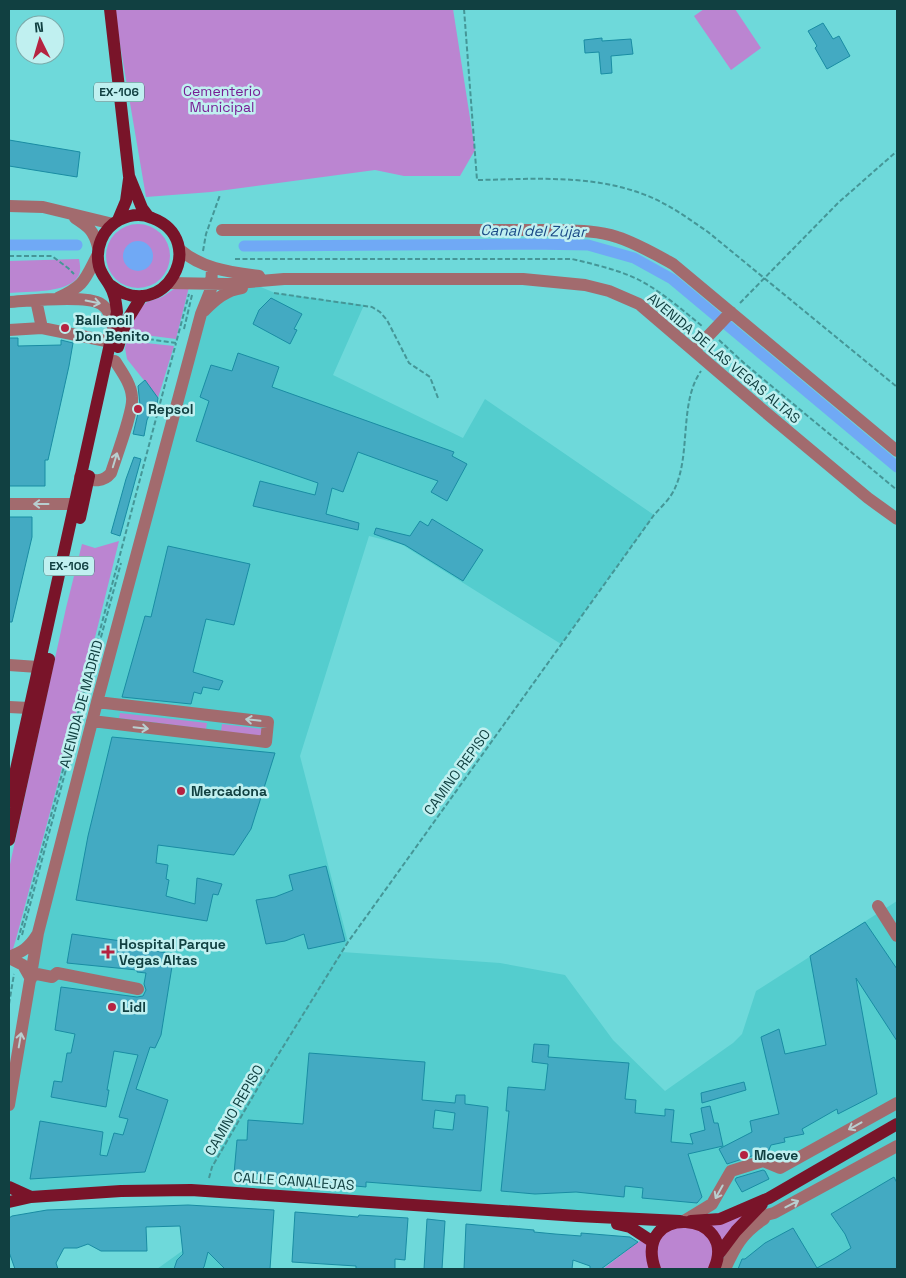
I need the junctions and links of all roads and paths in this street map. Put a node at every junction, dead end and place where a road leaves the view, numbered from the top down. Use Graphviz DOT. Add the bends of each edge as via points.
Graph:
graph roads {
  1 [pos="110,9"];
  2 [pos="464,9"];
  3 [pos="897,151"];
  4 [pos="129,176"];
  5 [pos="220,195"];
  6 [pos="9,206"];
  7 [pos="57,209"];
  8 [pos="148,216"];
  9 [pos="116,222"];
  10 [pos="222,230"];
  11 [pos="179,249"];
  12 [pos="98,252"];
  13 [pos="202,252"];
  14 [pos="9,256"];
  15 [pos="231,259"];
  16 [pos="212,268"];
  17 [pos="765,278"];
  18 [pos="284,279"];
  19 [pos="169,283"];
  20 [pos="82,284"];
  21 [pos="195,284"];
  22 [pos="212,284"];
  23 [pos="110,285"];
  24 [pos="256,285"];
  25 [pos="142,296"];
  26 [pos="56,299"];
  27 [pos="36,300"];
  28 [pos="9,302"];
  29 [pos="731,312"];
  30 [pos="202,314"];
  31 [pos="42,328"];
  32 [pos="9,330"];
  33 [pos="714,332"];
  34 [pos="116,334"];
  35 [pos="176,343"];
  36 [pos="694,351"];
  37 [pos="115,361"];
  38 [pos="707,362"];
  39 [pos="897,387"];
  40 [pos="438,398"];
  41 [pos="897,451"];
  42 [pos="84,478"];
  43 [pos="897,490"];
  44 [pos="9,504"];
  45 [pos="74,504"];
  46 [pos="897,519"];
  47 [pos="9,665"];
  48 [pos="38,667"];
  49 [pos="97,702"];
  50 [pos="9,707"];
  51 [pos="29,708"];
  52 [pos="214,716"];
  53 [pos="92,721"];
  54 [pos="212,735"];
  55 [pos="9,802"];
  56 [pos="9,840"];
  57 [pos="878,906"];
  58 [pos="38,933"];
  59 [pos="897,936"];
  60 [pos="10,956"];
  61 [pos="32,976"];
  62 [pos="138,989"];
  63 [pos="897,1103"];
  64 [pos="9,1105"];
  65 [pos="897,1124"];
  66 [pos="897,1146"];
  67 [pos="9,1187"];
  68 [pos="206,1190"];
  69 [pos="31,1197"];
  70 [pos="769,1198"];
  71 [pos="9,1202"];
  72 [pos="774,1213"];
  73 [pos="577,1216"];
  74 [pos="747,1220"];
  75 [pos="685,1221"];
  76 [pos="653,1242"];
  77 [pos="718,1255"];
  78 [pos="655,1269"];
  79 [pos="714,1269"];
  80 [pos="725,1269"];
  1 -- 4 [label="main road, EX-106"];
  2 -- 17 [label="path" via="477,180 582,180 648,196 675,209 708,232"];
  3 -- 17 [label="path" via="838,204"];
  4 -- 8 [label="main road, EX-106"];
  4 -- 9 [label="main road, EX-106" via="126,201"];
  5 -- 13 [label="path"];
  6 -- 7 [label="street"];
  7 -- 9 [label="street"];
  7 -- 12 [label="street" via="91,229"];
  8 -- 9 [label="main road" via="128,216"];
  8 -- 11 [label="main road, EX-106" via="168,228"];
  9 -- 12 [label="main road, EX-106" via="104,234"];
  10 -- 29 [label="street" via="584,231 615,236 644,248 673,264"];
  11 -- 16 [label="street"];
  11 -- 19 [label="main road" via="178,268"];
  12 -- 20 [label="street"];
  12 -- 23 [label="main road, EX-106" via="101,272"];
  14 -- 20 [label="path" via="52,256"];
  15 -- 33 [label="path" via="572,259 636,278"];
  16 -- 18 [label="street"];
  16 -- 22 [label="street, AVENIDA DE MADRID"];
  17 -- 29 [label="path"];
  17 -- 39 [label="path"];
  18 -- 22 [label="street"];
  18 -- 24 [label="street"];
  18 -- 36 [label="street, AVENIDA DE LAS VEGAS ALTAS" via="524,279 585,286 609,291 639,304"];
  19 -- 21 [label="street"];
  19 -- 25 [label="main road" via="157,292"];
  20 -- 26 [label="street"];
  21 -- 22 [label="street"];
  21 -- 30 [label="street" via="201,294"];
  21 -- 35 [label="path"];
  22 -- 30 [label="street, AVENIDA DE MADRID"];
  23 -- 25 [label="main road" via="125,294"];
  23 -- 34 [label="main road, EX-106" via="116,299"];
  24 -- 30 [label="street" via="225,293"];
  24 -- 40 [label="path" via="264,292 372,306 387,320 409,363 430,377"];
  25 -- 34 [label="main road, EX-106"];
  26 -- 27 [label="street"];
  26 -- 34 [label="street, one-way" via="100,303 108,311"];
  27 -- 28 [label="street"];
  27 -- 31 [label="street"];
  29 -- 33 [label="street"];
  29 -- 41 [label="street"];
  30 -- 49 [label="street, AVENIDA DE MADRID"];
  31 -- 32 [label="street"];
  31 -- 34 [label="street"];
  33 -- 36 [label="street"];
  33 -- 43 [label="path" via="745,364"];
  34 -- 35 [label="path"];
  34 -- 37 [label="main road, EX-106"];
  34 -- 42 [label="main road, EX-106"];
  35 -- 60 [label="path"];
  36 -- 38 [label="street, AVENIDA DE LAS VEGAS ALTAS"];
  37 -- 42 [label="main road, EX-106"];
  42 -- 37 [label="street, one-way" via="98,481 111,473 132,402 130,387"];
  38 -- 46 [label="street, AVENIDA DE LAS VEGAS ALTAS"];
  38 -- 68 [label="path, CAMINO REPISO" via="692,386 680,475 675,490 348,942 212,1167"];
  42 -- 45 [label="main road, EX-106"];
  42 -- 56 [label="main road, EX-106"];
  45 -- 44 [label="street, one-way"];
  45 -- 48 [label="main road, EX-106"];
  47 -- 48 [label="street"];
  48 -- 51 [label="main road, EX-106"];
  49 -- 52 [label="street"];
  49 -- 53 [label="street, AVENIDA DE MADRID"];
  50 -- 51 [label="street"];
  51 -- 55 [label="main road, EX-106"];
  52 -- 54 [label="street"];
  54 -- 52 [label="street, one-way" via="266,742 268,722"];
  53 -- 54 [label="street, one-way"];
  53 -- 58 [label="street, AVENIDA DE MADRID"];
  57 -- 59 [label="street"];
  58 -- 60 [label="street" via="24,951"];
  58 -- 61 [label="street, AVENIDA DE MADRID"];
  60 -- 61 [label="street"];
  61 -- 62 [label="street" via="52,977 57,973"];
  64 -- 61 [label="street, AVENIDA DE MADRID, one-way"];
  63 -- 75 [label="street, one-way" via="780,1168 763,1161 731,1171 712,1204"];
  65 -- 70 [label="main road"];
  72 -- 66 [label="street, one-way"];
  67 -- 69 [label="main road"];
  68 -- 69 [label="main road, CALLE CANALEJAS"];
  68 -- 73 [label="main road, CALLE CANALEJAS"];
  69 -- 71 [label="main road, CALLE CANALEJAS"];
  70 -- 74 [label="main road"];
  70 -- 75 [label="main road" via="720,1219"];
  72 -- 74 [label="street"];
  72 -- 80 [label="street" via="740,1239"];
  73 -- 75 [label="main road, CALLE CANALEJAS"];
  73 -- 76 [label="main road, CALLE CANALEJAS" via="630,1227"];
  74 -- 77 [label="main road"];
  75 -- 76 [label="main road" via="664,1228"];
  75 -- 77 [label="main road" via="707,1230 713,1237"];
  76 -- 78 [label="main road" via="651,1251"];
  77 -- 79 [label="main road"];
}
